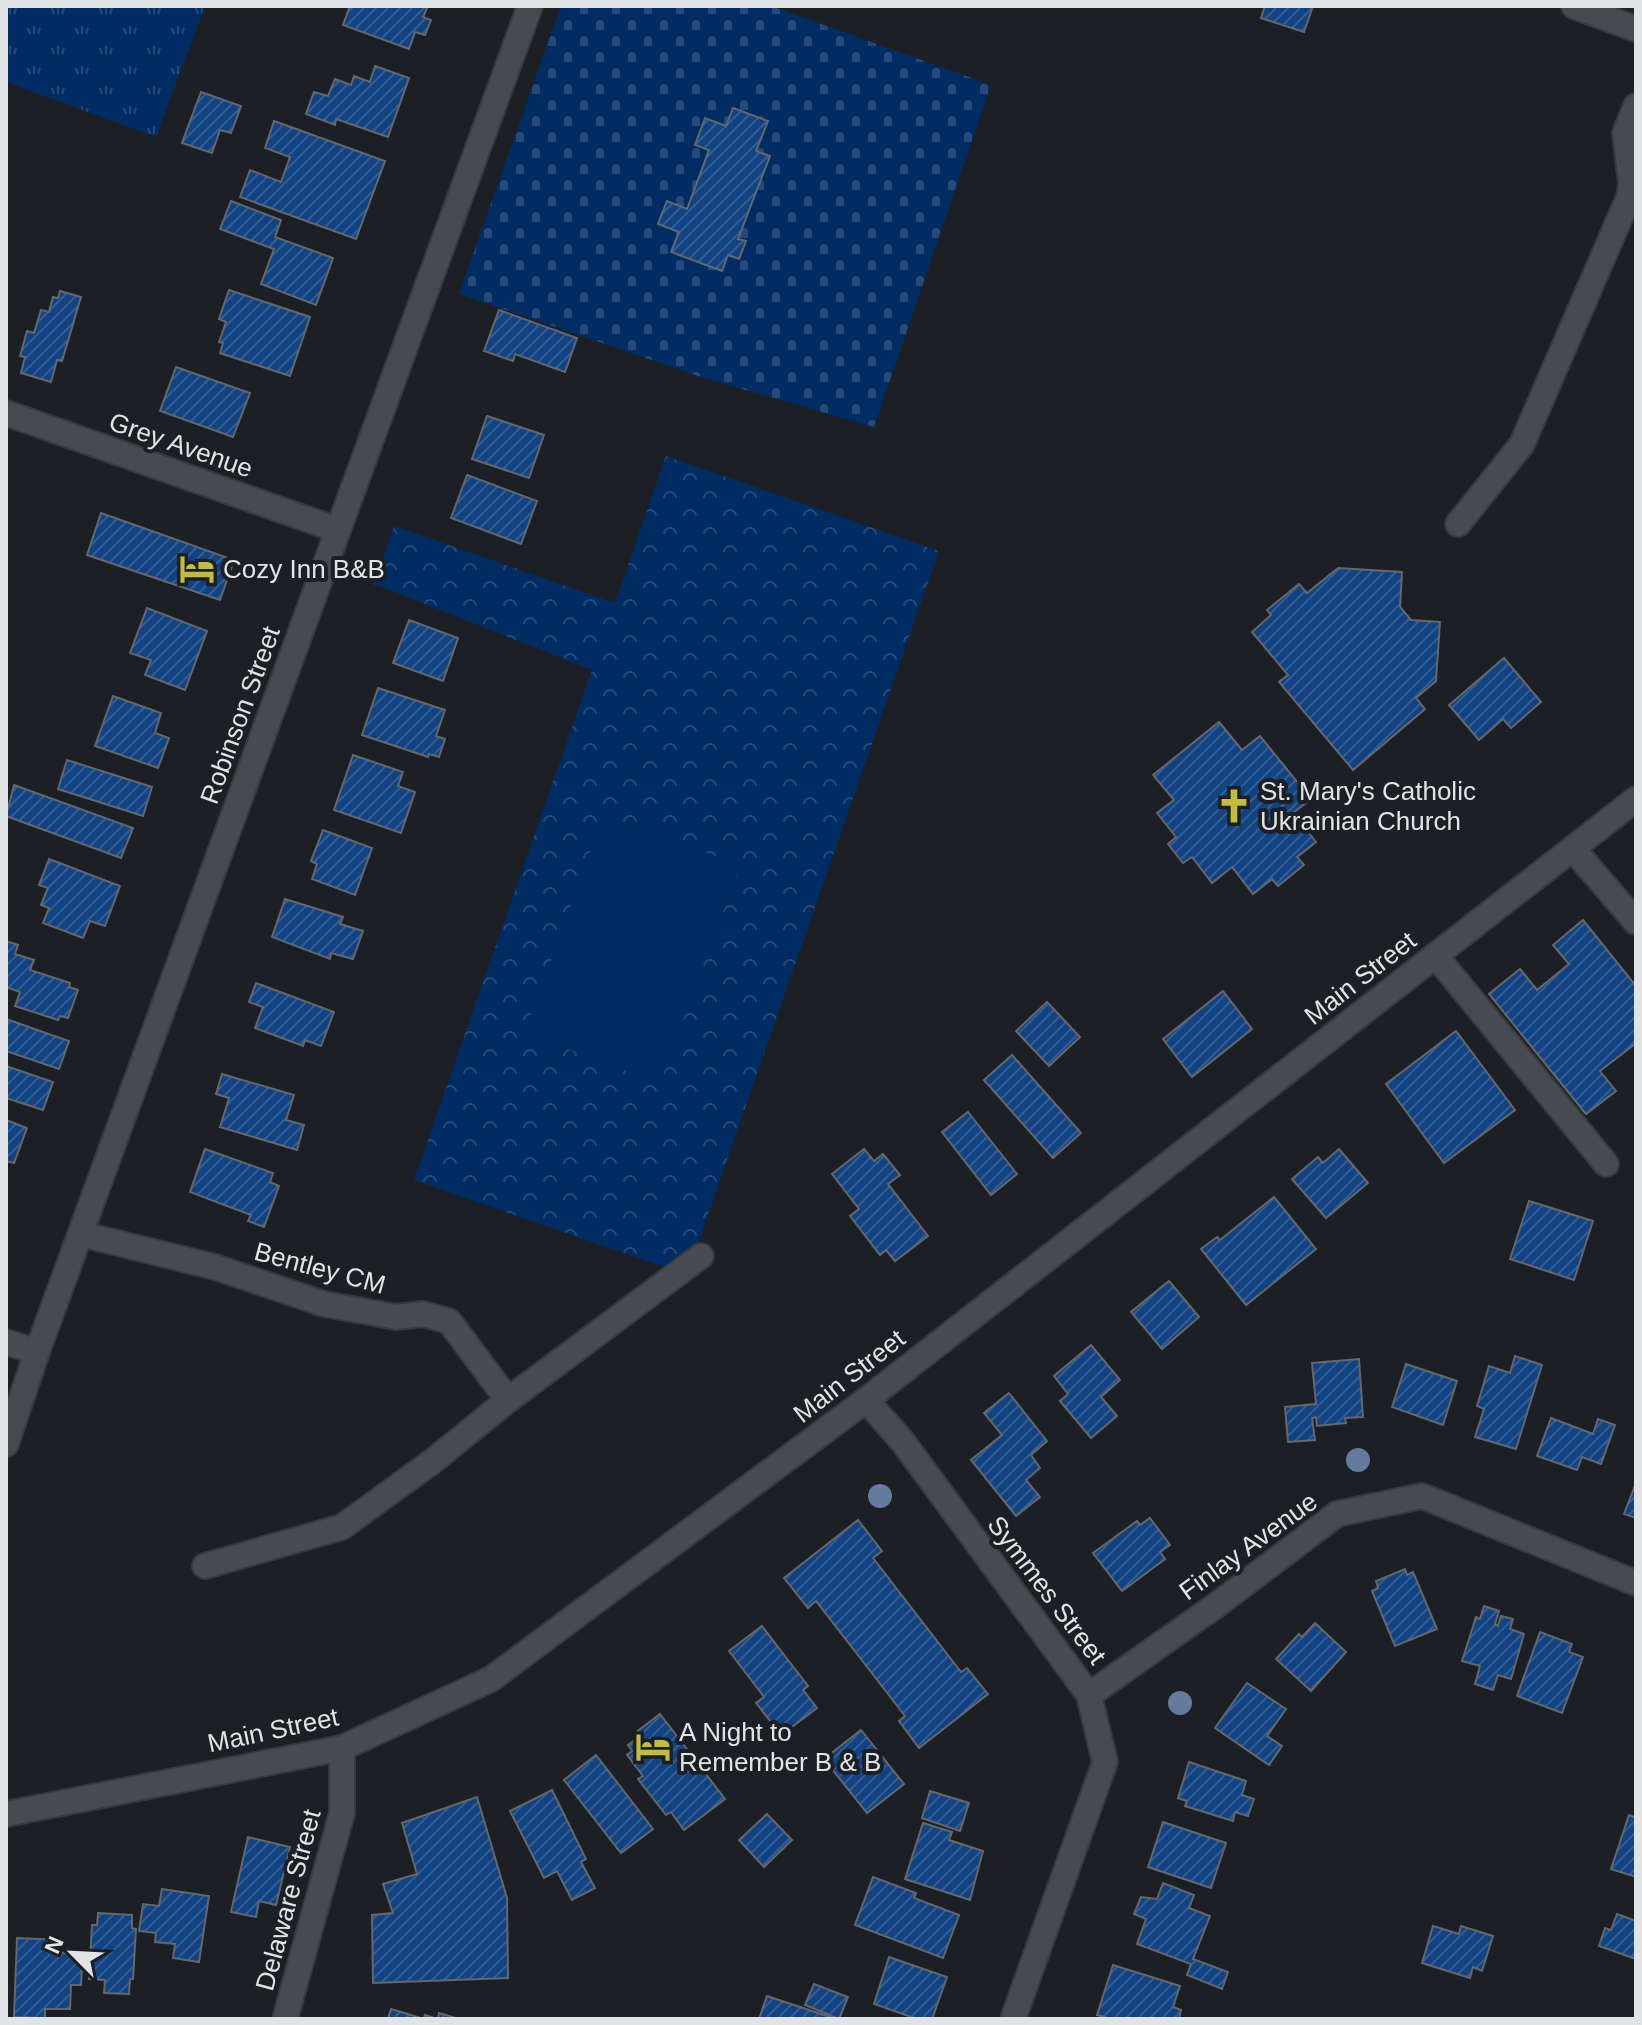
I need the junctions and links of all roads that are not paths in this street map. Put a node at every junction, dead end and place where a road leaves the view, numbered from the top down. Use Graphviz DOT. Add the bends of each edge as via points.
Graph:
graph roads {
  1 [pos="530,6"];
  2 [pos="1574,6"];
  3 [pos="1636,29"];
  4 [pos="1636,106"];
  5 [pos="1634,181"];
  6 [pos="6,413"];
  7 [pos="1458,524"];
  8 [pos="338,530"];
  9 [pos="1636,799"];
  10 [pos="1573,849"];
  11 [pos="1636,922"];
  12 [pos="1435,955"];
  13 [pos="1606,1164"];
  14 [pos="81,1234"];
  15 [pos="701,1256"];
  16 [pos="6,1342"];
  17 [pos="37,1352"];
  18 [pos="508,1400"];
  19 [pos="866,1400"];
  20 [pos="6,1444"];
  21 [pos="205,1566"];
  22 [pos="1636,1583"];
  23 [pos="1089,1695"];
  24 [pos="342,1748"];
  25 [pos="6,1814"];
  26 [pos="285,2019"];
  27 [pos="1013,2019"];
  1 -- 8 [label="street, Robinson Street"];
  2 -- 3 [label="street"];
  4 -- 5 [label="street" via="1625,133"];
  5 -- 7 [label="street" via="1522,444"];
  6 -- 8 [label="street, Grey Avenue"];
  8 -- 14 [label="street, Robinson Street"];
  9 -- 10 [label="street, Main Street"];
  10 -- 11 [label="street"];
  10 -- 12 [label="street, Main Street"];
  12 -- 13 [label="street"];
  12 -- 19 [label="street, Main Street"];
  14 -- 17 [label="street, Robinson Street"];
  14 -- 18 [label="street, Bentley CM" via="215,1267 324,1304 449,1321"];
  15 -- 18 [label="street"];
  16 -- 17 [label="street"];
  17 -- 20 [label="street, Robinson Street"];
  18 -- 21 [label="street" via="342,1527"];
  19 -- 23 [label="street, Symmes Street" via="903,1442"];
  19 -- 24 [label="street, Main Street" via="491,1679"];
  22 -- 23 [label="street, Finlay Avenue" via="1422,1496 1337,1514"];
  23 -- 27 [label="street, Symmes Street" via="1105,1762"];
  24 -- 25 [label="street, Main Street"];
  24 -- 26 [label="street, Delaware Street" via="342,1813"];
}
